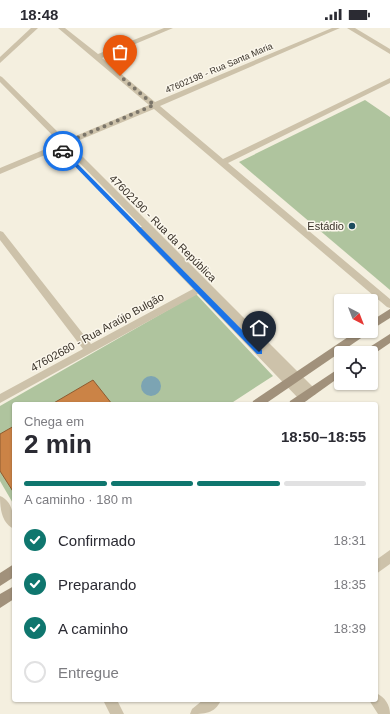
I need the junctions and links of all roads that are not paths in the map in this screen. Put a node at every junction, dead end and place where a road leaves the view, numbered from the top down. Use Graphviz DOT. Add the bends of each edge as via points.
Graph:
graph roads {
  1 [pos="35,28"];
  2 [pos="61,28"];
  3 [pos="170,28"];
  4 [pos="337,28"];
  5 [pos="350,28"];
  6 [pos="390,52"];
  7 [pos="98,56"];
  8 [pos="0,61"];
  9 [pos="0,78"];
  10 [pos="390,80"];
  11 [pos="0,86"];
  12 [pos="154,105"];
  13 [pos="61,145"];
  14 [pos="223,162"];
  15 [pos="0,171"];
  16 [pos="0,234"];
  17 [pos="203,288"];
  18 [pos="390,304"];
  19 [pos="390,313"];
  20 [pos="378,321"];
  21 [pos="354,338"];
  22 [pos="390,338"];
  23 [pos="378,346"];
  24 [pos="90,350"];
  25 [pos="334,377"];
  26 [pos="293,380"];
  27 [pos="307,395"];
  28 [pos="0,400"];
  29 [pos="260,402"];
  30 [pos="297,402"];
  31 [pos="0,501"];
  32 [pos="12,520"];
  33 [pos="390,556"];
  34 [pos="378,566"];
  35 [pos="12,571"];
  36 [pos="0,580"];
  37 [pos="12,593"];
  38 [pos="0,602"];
  39 [pos="111,702"];
  40 [pos="212,702"];
  41 [pos="378,702"];
  42 [pos="117,714"];
  43 [pos="197,714"];
  44 [pos="387,714"];
  1 -- 8 [label="street"];
  2 -- 7 [label="street"];
  3 -- 7 [label="street"];
  4 -- 12 [label="street, 47602198 - Rua Santa Maria"];
  5 -- 6 [label="street"];
  7 -- 12 [label="street"];
  9 -- 13 [label="street"];
  10 -- 14 [label="street"];
  11 -- 13 [label="street"];
  12 -- 13 [label="street, 47602198 - Rua Santa Maria"];
  12 -- 14 [label="street"];
  13 -- 15 [label="street, 47602198 - Rua Santa Maria"];
  13 -- 17 [label="street"];
  14 -- 18 [label="street"];
  16 -- 24 [label="street"];
  17 -- 24 [label="street, 47602680 - Rua Araújo Bulgão"];
  17 -- 26 [label="street"];
  19 -- 20 [label="main road"];
  21 -- 26 [label="main road"];
  22 -- 23 [label="main road"];
  24 -- 28 [label="street, 47602680 - Rua Araújo Bulgão"];
  25 -- 27 [label="main road"];
  26 -- 27 [label="street"];
  26 -- 29 [label="main road"];
  27 -- 30 [label="main road"];
  31 -- 32 [label="street"];
  33 -- 34 [label="street"];
  35 -- 36 [label="main road"];
  37 -- 38 [label="main road"];
  39 -- 42 [label="street"];
  40 -- 43 [label="street"];
  41 -- 44 [label="street"];
}
